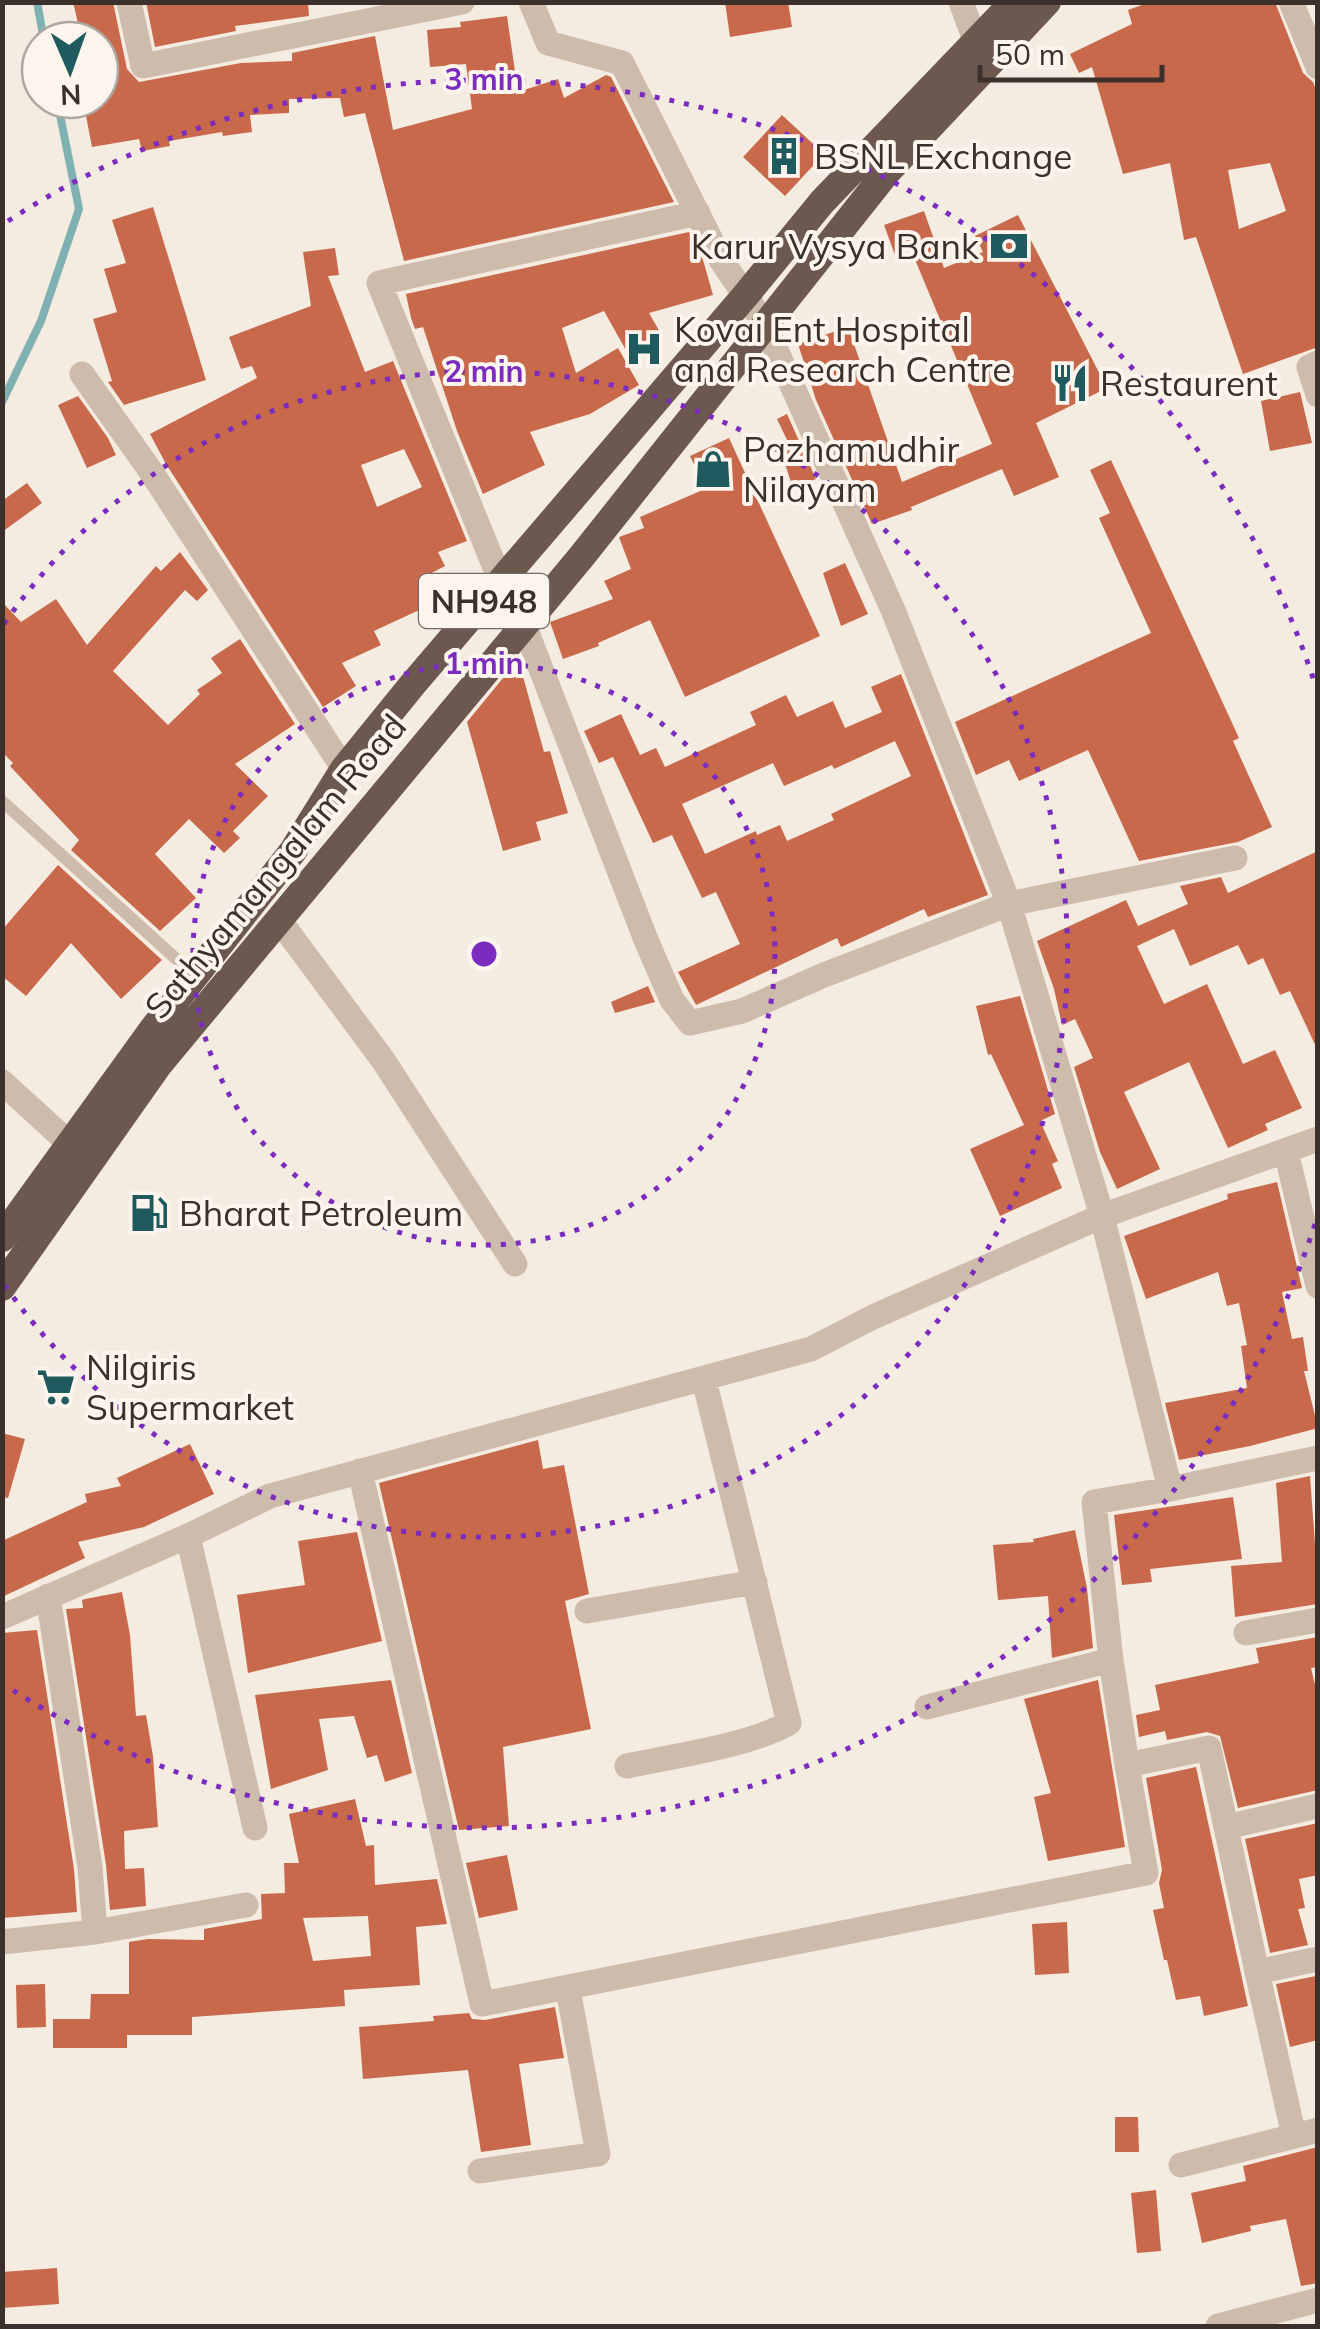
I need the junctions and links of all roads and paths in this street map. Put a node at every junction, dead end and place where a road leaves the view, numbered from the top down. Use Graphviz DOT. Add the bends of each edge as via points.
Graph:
graph roads {
  1 [pos="129,2"];
  2 [pos="462,2"];
  3 [pos="531,2"];
  4 [pos="961,2"];
  5 [pos="1014,2"];
  6 [pos="1047,2"];
  7 [pos="1291,2"];
  8 [pos="975,40"];
  9 [pos="1318,67"];
  10 [pos="698,214"];
  11 [pos="745,296"];
  12 [pos="764,323"];
  13 [pos="1318,363"];
  14 [pos="82,374"];
  15 [pos="1318,395"];
  16 [pos="500,582"];
  17 [pos="524,624"];
  18 [pos="344,770"];
  19 [pos="2,801"];
  20 [pos="1235,858"];
  21 [pos="1009,904"];
  22 [pos="278,920"];
  23 [pos="196,976"];
  24 [pos="2,1082"];
  25 [pos="1318,1139"];
  26 [pos="71,1146"];
  27 [pos="1286,1150"];
  28 [pos="1102,1216"];
  29 [pos="2,1238"];
  30 [pos="515,1264"];
  31 [pos="1318,1286"];
  32 [pos="2,1287"];
  33 [pos="704,1380"];
  34 [pos="1318,1458"];
  35 [pos="360,1471"];
  36 [pos="1170,1489"];
  37 [pos="188,1536"];
  38 [pos="755,1582"];
  39 [pos="48,1596"];
  40 [pos="587,1611"];
  41 [pos="2,1617"];
  42 [pos="1318,1620"];
  43 [pos="1246,1633"];
  44 [pos="1111,1660"];
  45 [pos="927,1707"];
  46 [pos="1127,1765"];
  47 [pos="627,1766"];
  48 [pos="1318,1806"];
  49 [pos="1226,1827"];
  50 [pos="255,1828"];
  51 [pos="246,1906"];
  52 [pos="94,1932"];
  53 [pos="2,1942"];
  54 [pos="1318,1959"];
  55 [pos="1257,1972"];
  56 [pos="568,1988"];
  57 [pos="1306,2133"];
  58 [pos="1180,2165"];
  59 [pos="480,2171"];
  60 [pos="1318,2300"];
  61 [pos="1218,2326"];
  1 -- 2 [label="street" via="142,66"];
  3 -- 10 [label="street" via="548,43 622,62"];
  4 -- 8 [label="street"];
  5 -- 8 [label="highway, NH948"];
  6 -- 12 [label="highway, Sathyamangalam Road / NH948" via="886,172"];
  7 -- 9 [label="street"];
  8 -- 11 [label="highway, NH948" via="822,202"];
  10 -- 11 [label="street"];
  10 -- 16 [label="street" via="379,284"];
  11 -- 12 [label="street"];
  11 -- 16 [label="highway, NH948"];
  12 -- 17 [label="highway, Sathyamangalam Road / NH948"];
  12 -- 21 [label="street" via="893,610"];
  13 -- 15 [label="street" via="1309,366"];
  14 -- 18 [label="street"];
  16 -- 18 [label="highway, NH948"];
  17 -- 21 [label="street" via="646,940 672,1000 690,1023 742,1011"];
  17 -- 22 [label="highway, Sathyamangalam Road / NH948"];
  18 -- 23 [label="highway, NH948" via="293,852"];
  19 -- 23 [label="lane"];
  20 -- 21 [label="street"];
  21 -- 28 [label="street"];
  22 -- 30 [label="street" via="383,1060"];
  22 -- 32 [label="highway, Sathyamangalam Road / NH948" via="159,1064"];
  23 -- 26 [label="highway, NH948"];
  24 -- 26 [label="street"];
  25 -- 27 [label="street"];
  26 -- 29 [label="highway, NH948"];
  27 -- 28 [label="street"];
  27 -- 31 [label="street"];
  28 -- 33 [label="street" via="811,1349"];
  28 -- 36 [label="street"];
  33 -- 35 [label="street"];
  33 -- 38 [label="street"];
  34 -- 36 [label="street"];
  35 -- 37 [label="street" via="270,1496"];
  35 -- 56 [label="street" via="482,2004"];
  36 -- 44 [label="street" via="1094,1502"];
  37 -- 39 [label="street"];
  37 -- 50 [label="street"];
  38 -- 40 [label="street"];
  38 -- 47 [label="street" via="789,1723"];
  39 -- 41 [label="street"];
  39 -- 52 [label="street"];
  42 -- 43 [label="street"];
  44 -- 45 [label="street"];
  44 -- 46 [label="street"];
  46 -- 49 [label="street" via="1208,1748"];
  46 -- 56 [label="street" via="1146,1873"];
  48 -- 49 [label="street"];
  49 -- 55 [label="street"];
  51 -- 52 [label="street"];
  52 -- 53 [label="street"];
  54 -- 55 [label="street"];
  55 -- 57 [label="street"];
  56 -- 59 [label="street" via="598,2154"];
  57 -- 58 [label="street"];
  60 -- 61 [label="street"];
}
